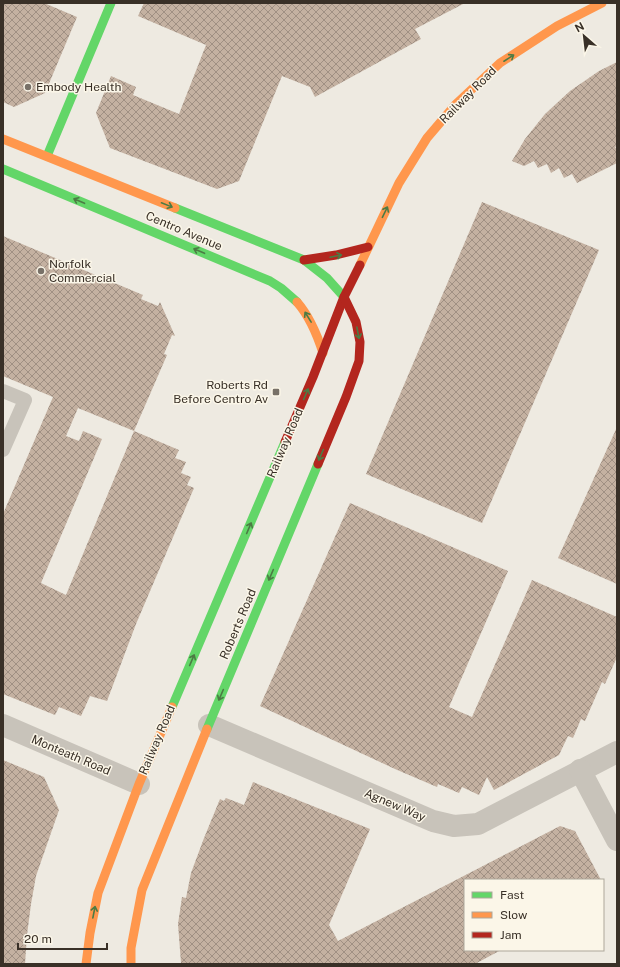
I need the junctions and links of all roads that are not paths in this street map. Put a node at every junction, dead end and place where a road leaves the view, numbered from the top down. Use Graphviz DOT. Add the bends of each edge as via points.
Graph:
graph roads {
  1 [pos="111,3"];
  2 [pos="602,3"];
  3 [pos="3,139"];
  4 [pos="47,156"];
  5 [pos="3,169"];
  6 [pos="368,247"];
  7 [pos="304,260"];
  8 [pos="344,297"];
  9 [pos="322,353"];
  10 [pos="3,391"];
  11 [pos="3,450"];
  12 [pos="3,725"];
  13 [pos="209,725"];
  14 [pos="617,752"];
  15 [pos="580,770"];
  16 [pos="139,784"];
  17 [pos="617,840"];
  18 [pos="86,964"];
  19 [pos="131,964"];
  1 -- 4 [label="main road"];
  6 -- 2 [label="main road, Railway Road, one-way" via="399,183 428,138 456,104 500,63 557,26"];
  3 -- 4 [label="main road, Centro Avenue"];
  4 -- 7 [label="main road, Centro Avenue, one-way"];
  9 -- 5 [label="main road, Centro Avenue, one-way" via="313,325 305,312 296,300 270,281"];
  7 -- 6 [label="main road, Centro Avenue, one-way" via="338,256"];
  6 -- 8 [label="main road, Railway Road"];
  7 -- 8 [label="main road, Centro Avenue" via="327,278"];
  8 -- 9 [label="main road, Railway Road"];
  8 -- 13 [label="main road, Roberts Road, one-way" via="356,322 360,342 359,361"];
  16 -- 9 [label="main road, Railway Road, one-way"];
  10 -- 11 [label="lane" via="25,400"];
  12 -- 16 [label="street, Monteath Road"];
  13 -- 15 [label="street, Agnew Way" via="433,821 454,826 478,824"];
  13 -- 19 [label="main road, Roberts Road" via="142,890 131,948"];
  14 -- 15 [label="street"];
  15 -- 17 [label="street"];
  18 -- 16 [label="main road, Railway Road, one-way" via="98,893"];
}
